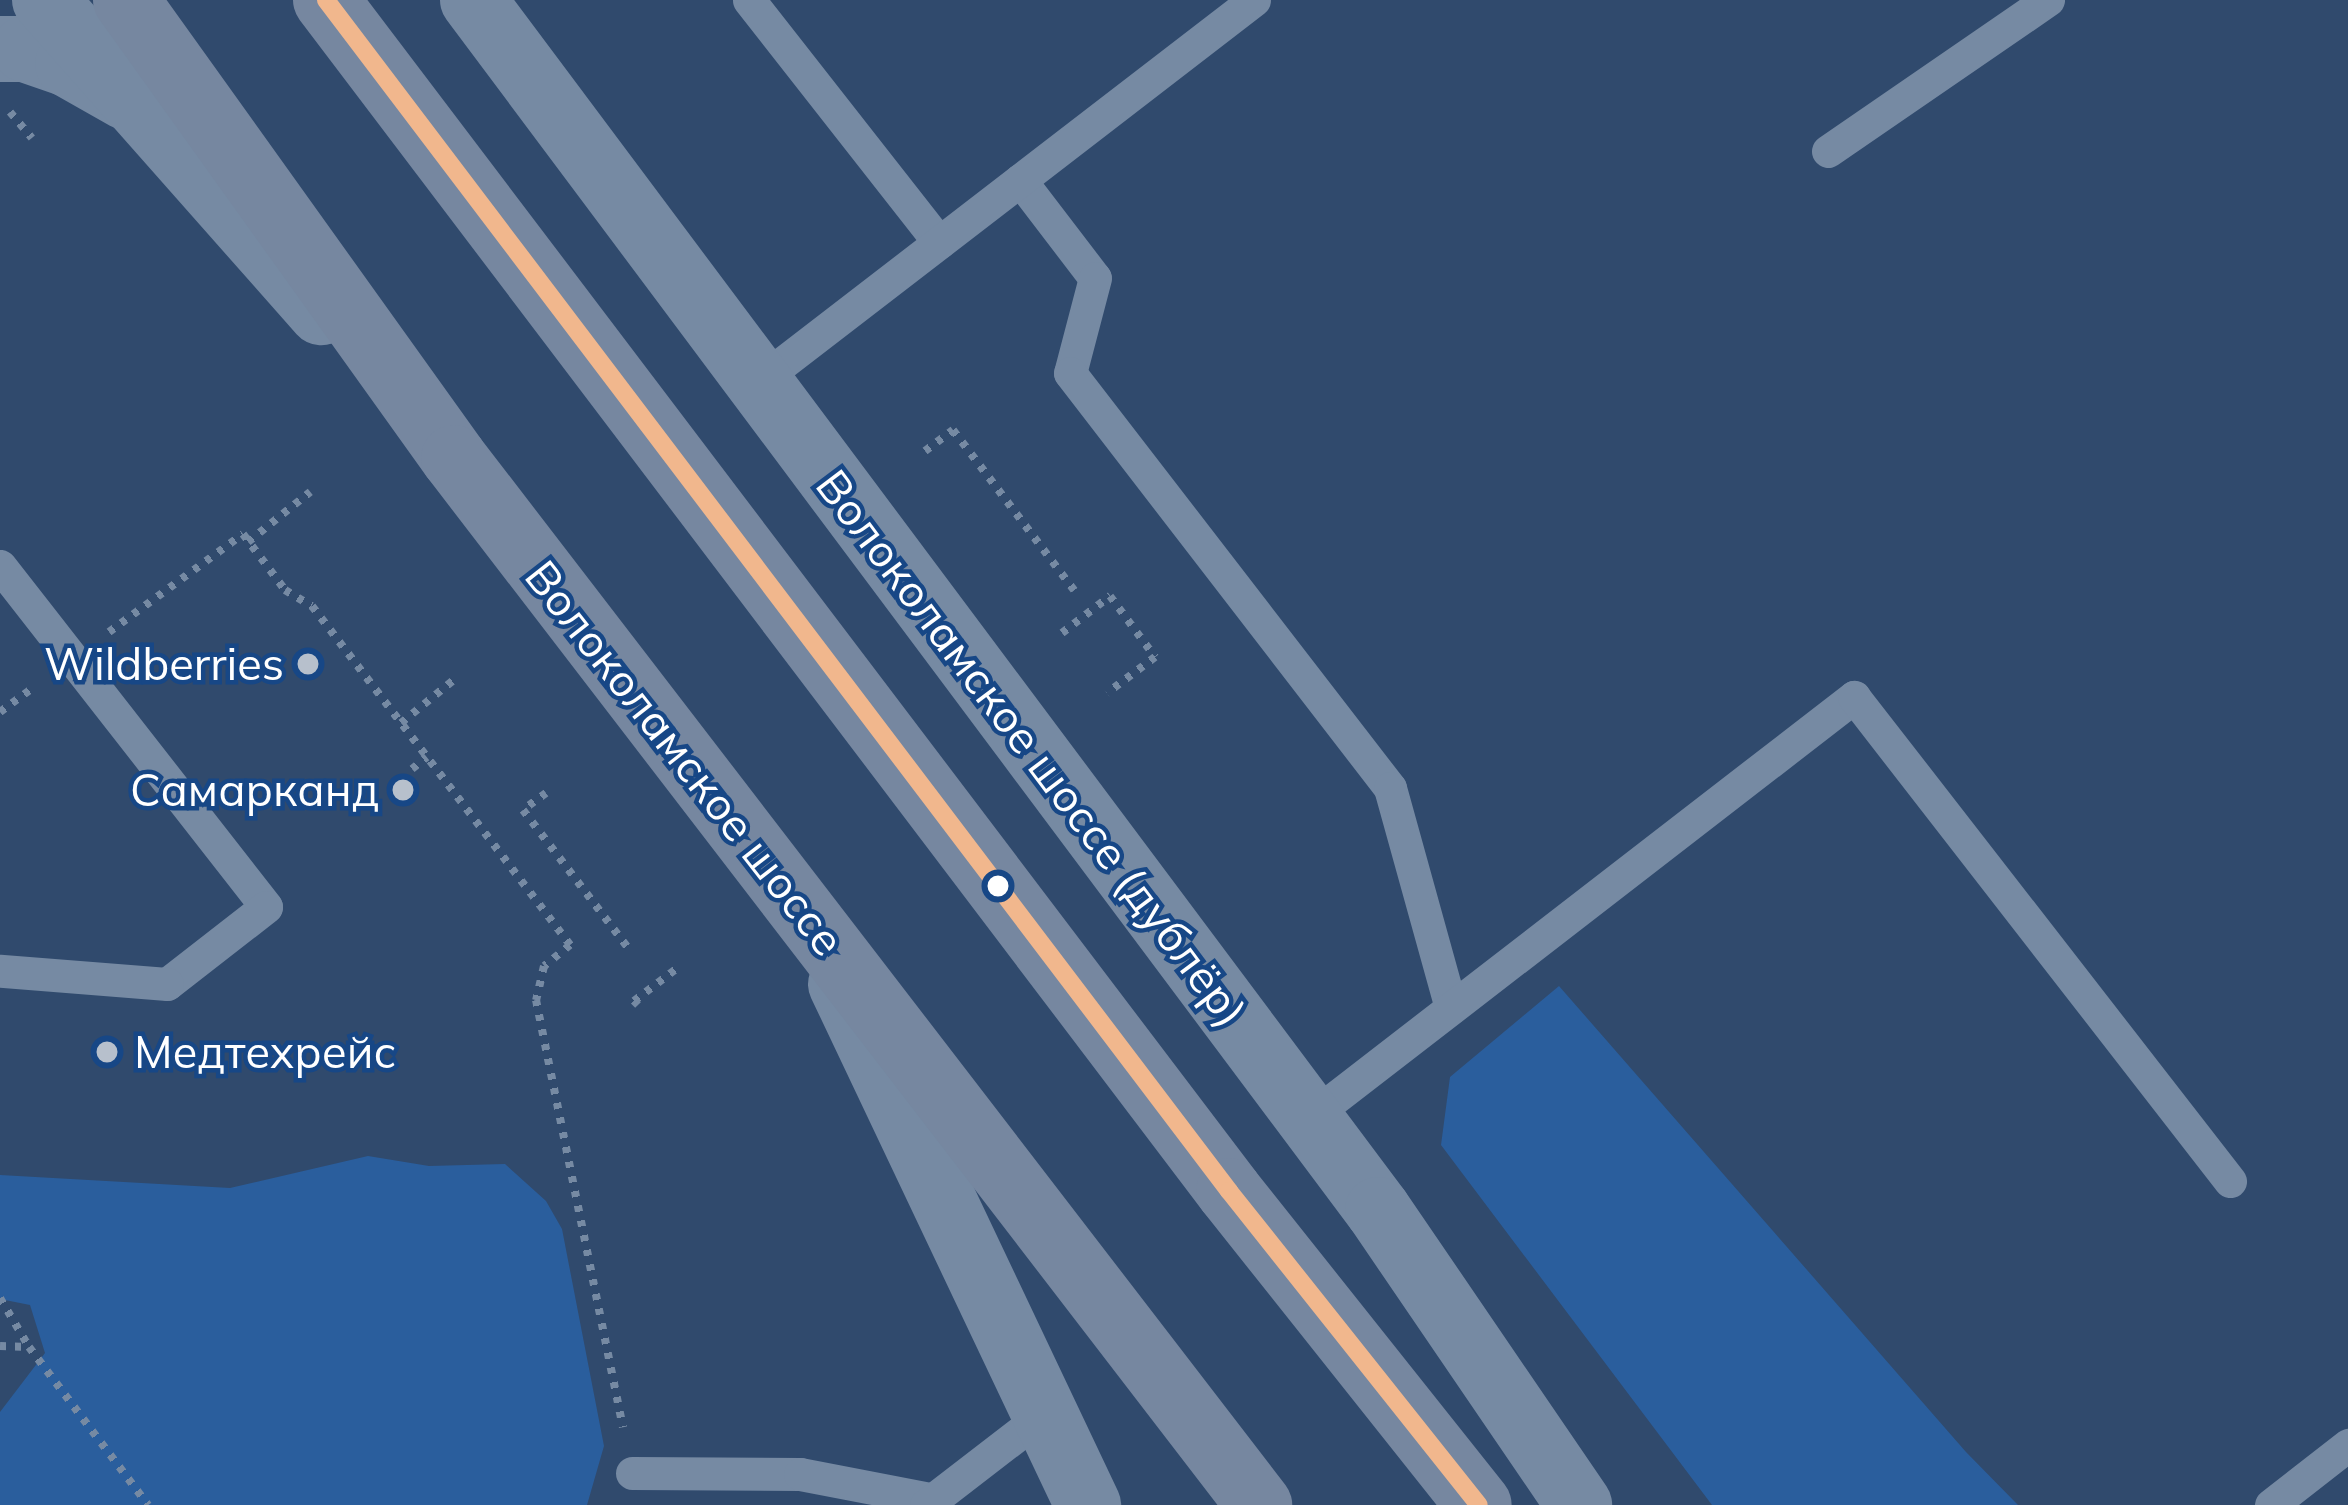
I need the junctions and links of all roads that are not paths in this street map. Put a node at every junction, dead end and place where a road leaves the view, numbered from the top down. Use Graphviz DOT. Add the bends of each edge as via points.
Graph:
graph roads {
  1 [pos="45,0"];
  2 [pos="126,0"];
  3 [pos="326,0"];
  4 [pos="473,0"];
  5 [pos="749,0"];
  6 [pos="1254,0"];
  7 [pos="2048,0"];
  8 [pos="4,80"];
  9 [pos="126,97"];
  10 [pos="1828,151"];
  11 [pos="1020,180"];
  12 [pos="939,242"];
  13 [pos="758,382"];
  14 [pos="454,458"];
  15 [pos="0,566"];
  16 [pos="814,926"];
  17 [pos="0,971"];
  18 [pos="1450,1008"];
  19 [pos="1309,1118"];
  20 [pos="2230,1181"];
  21 [pos="1513,1412"];
  22 [pos="1044,1414"];
  23 [pos="2348,1445"];
  24 [pos="632,1473"];
  25 [pos="928,1502"];
  26 [pos="1088,1505"];
  27 [pos="1259,1505"];
  28 [pos="1479,1505"];
  29 [pos="1579,1505"];
  30 [pos="1597,1505"];
  31 [pos="2271,1505"];
  1 -- 9 [label="street"];
  2 -- 14 [label="main road, Волоколамское шоссе"];
  3 -- 28 [label="main road" via="1229,1191"];
  4 -- 13 [label="street, Волоколамское шоссе (дублёр)"];
  5 -- 12 [label="lane"];
  6 -- 11 [label="lane"];
  7 -- 10 [label="lane"];
  8 -- 9 [label="street" via="25,49"];
  9 -- 14 [label="street"];
  11 -- 12 [label="lane"];
  11 -- 18 [label="lane" via="1094,278 1070,373 1390,788"];
  12 -- 13 [label="lane"];
  13 -- 19 [label="street, Волоколамское шоссе (дублёр)"];
  14 -- 16 [label="main road, Волоколамское шоссе"];
  15 -- 17 [label="lane" via="266,907 167,984"];
  16 -- 22 [label="street"];
  16 -- 27 [label="main road, Волоколамское шоссе"];
  18 -- 19 [label="lane"];
  18 -- 20 [label="lane" via="1854,697"];
  19 -- 21 [label="street, Волоколамское шоссе (дублёр)"];
  21 -- 29 [label="street, Волоколамское шоссе (дублёр)"];
  21 -- 30 [label="street"];
  22 -- 25 [label="lane"];
  22 -- 26 [label="street"];
  23 -- 31 [label="lane"];
  24 -- 25 [label="lane" via="800,1474"];
}
